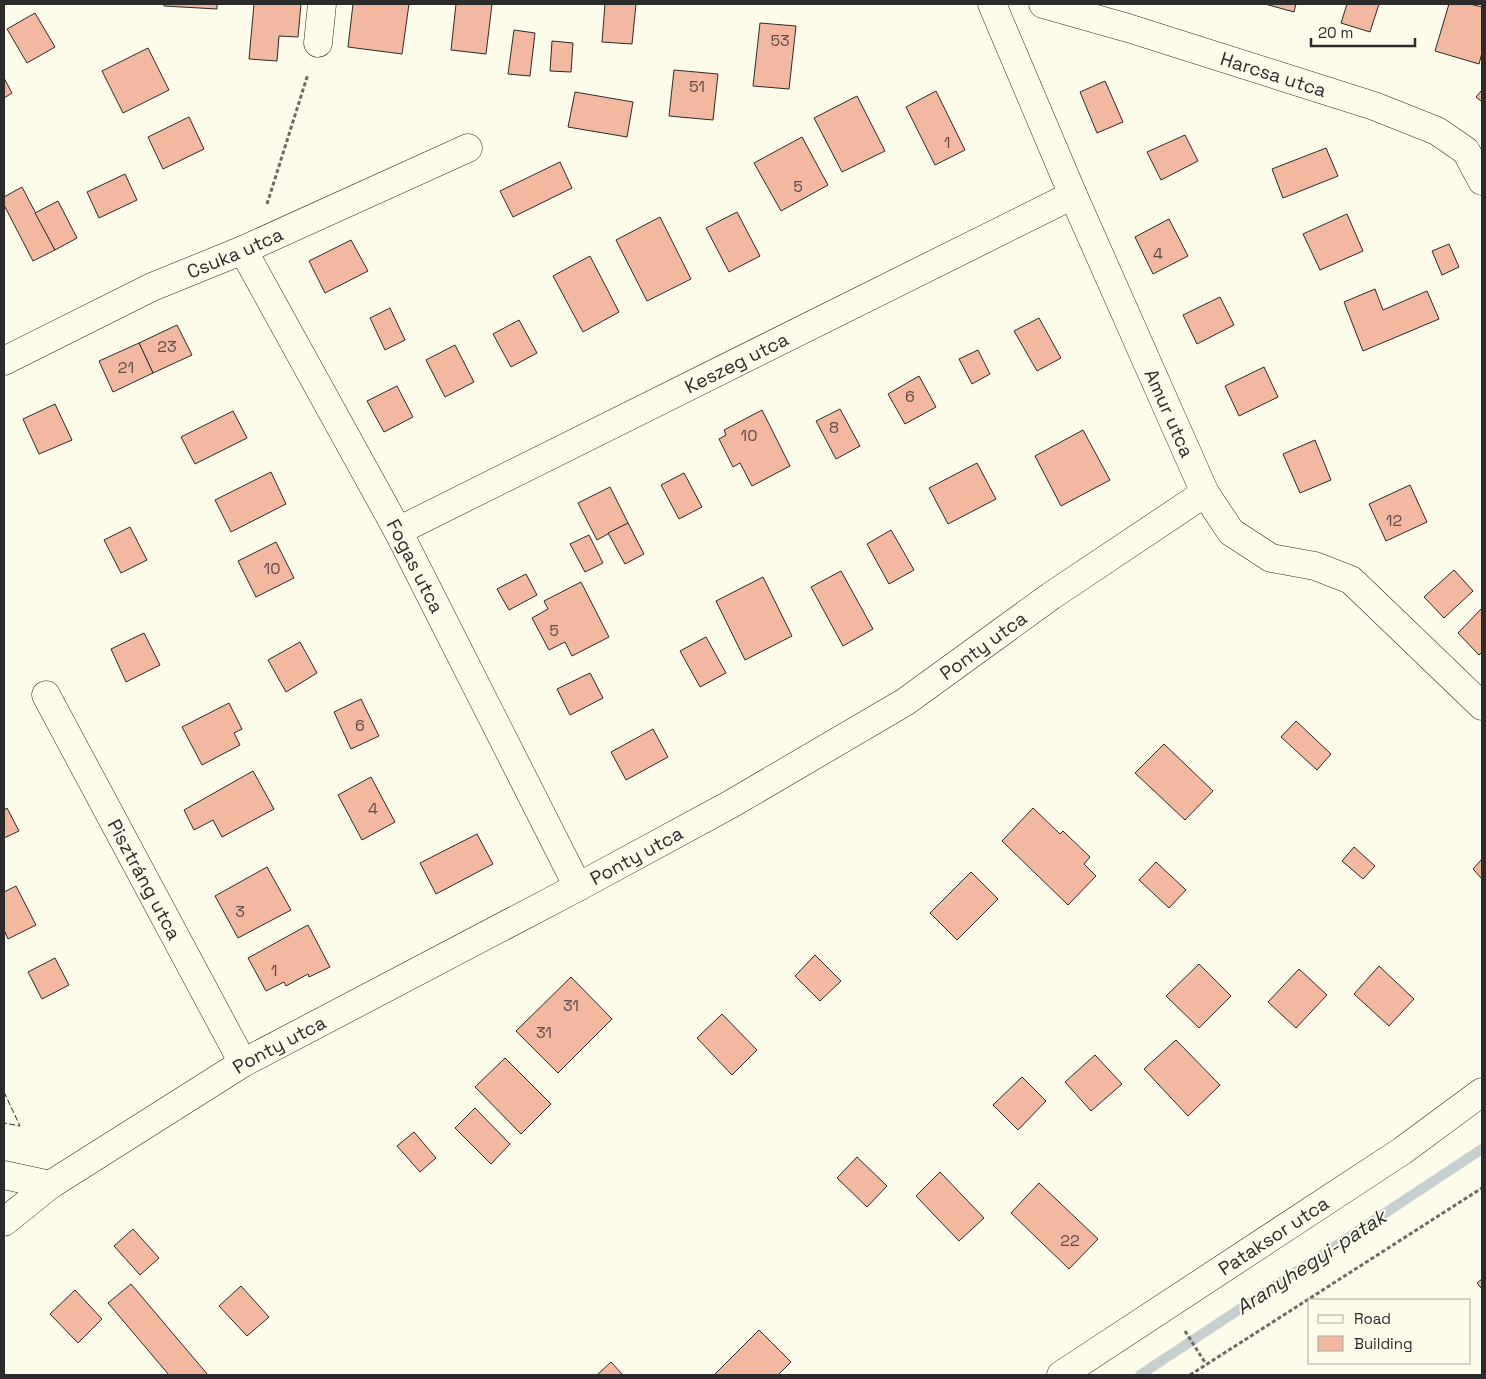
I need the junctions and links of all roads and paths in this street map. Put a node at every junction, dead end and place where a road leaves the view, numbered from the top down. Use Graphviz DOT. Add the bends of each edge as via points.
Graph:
graph roads {
  1 [pos="322,4"];
  2 [pos="992,4"];
  3 [pos="1043,4"];
  4 [pos="318,43"];
  5 [pos="468,148"];
  6 [pos="1482,181"];
  7 [pos="1074,194"];
  8 [pos="249,248"];
  9 [pos="4,361"];
  10 [pos="1205,493"];
  11 [pos="398,532"];
  12 [pos="46,695"];
  13 [pos="1482,706"];
  14 [pos="578,886"];
  15 [pos="243,1063"];
  16 [pos="1482,1092"];
  17 [pos="4,1175"];
  18 [pos="50,1186"];
  19 [pos="1482,1188"];
  20 [pos="4,1222"];
  21 [pos="1169,1305"];
  22 [pos="1206,1364"];
  23 [pos="1061,1375"];
  24 [pos="1190,1375"];
  1 -- 4 [label="street"];
  2 -- 7 [label="street, Amur utca"];
  3 -- 6 [label="street, Harcsa utca" via="1374,106 1437,131 1466,151"];
  4 -- 8 [label="path"];
  5 -- 8 [label="street, Csuka utca"];
  7 -- 10 [label="street, Amur utca"];
  7 -- 11 [label="street, Keszeg utca"];
  8 -- 9 [label="street, Csuka utca" via="152,287"];
  8 -- 11 [label="street, Fogas utca"];
  10 -- 13 [label="street, Amur utca" via="1231,532 1271,558 1315,566 1351,580"];
  10 -- 14 [label="street, Ponty utca" via="1051,596 905,702 731,804"];
  11 -- 14 [label="street, Fogas utca"];
  12 -- 15 [label="street, Pisztráng utca"];
  14 -- 15 [label="street, Ponty utca"];
  15 -- 18 [label="street, Ponty utca"];
  16 -- 21 [label="street, Pataksor utca" via="1402,1152"];
  17 -- 18 [label="street"];
  18 -- 20 [label="street, Ponty utca"];
  19 -- 22 [label="path"];
  21 -- 22 [label="path"];
  21 -- 23 [label="street, Pataksor utca"];
  22 -- 24 [label="path"];
}
